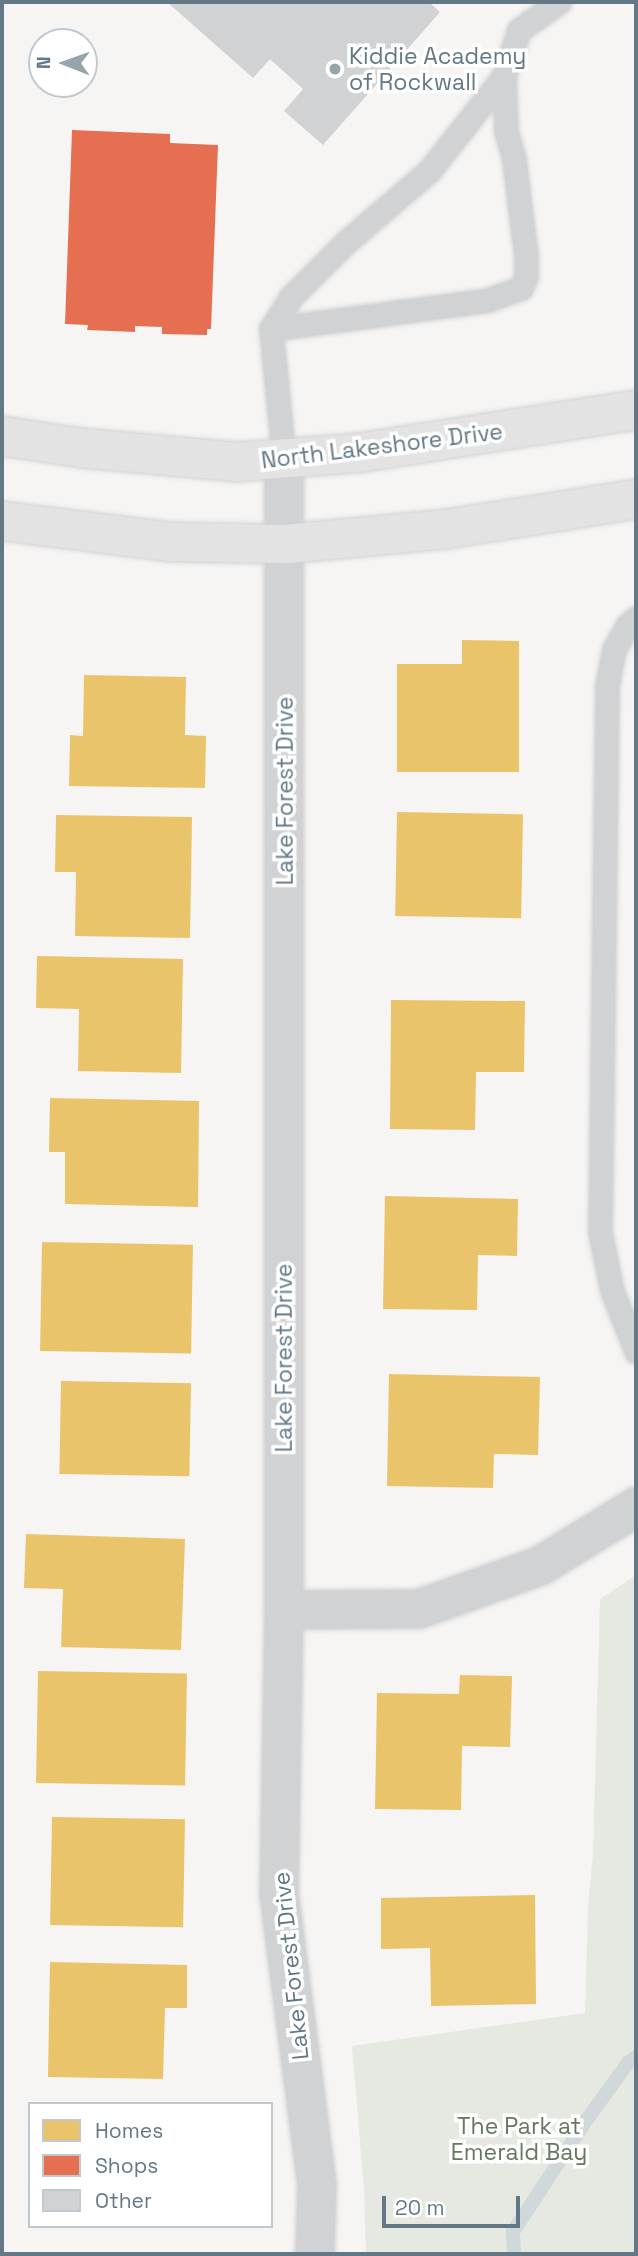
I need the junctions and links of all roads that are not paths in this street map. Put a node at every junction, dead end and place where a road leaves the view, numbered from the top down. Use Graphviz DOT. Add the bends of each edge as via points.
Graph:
graph roads {
  1 [pos="559,2"];
  2 [pos="504,76"];
  3 [pos="271,329"];
  4 [pos="636,410"];
  5 [pos="2,436"];
  6 [pos="284,460"];
  7 [pos="636,499"];
  8 [pos="2,521"];
  9 [pos="286,544"];
  10 [pos="636,618"];
  11 [pos="636,1351"];
  12 [pos="636,1507"];
  13 [pos="284,1610"];
  14 [pos="315,2254"];
  1 -- 2 [label="lane" via="519,30"];
  2 -- 3 [label="lane" via="429,171 345,243 290,298"];
  2 -- 3 [label="lane" via="506,131 526,256 526,277 520,288 488,300"];
  3 -- 6 [label="lane"];
  4 -- 6 [label="main road, North Lakeshore Drive"];
  5 -- 6 [label="main road, North Lakeshore Drive" via="81,449 237,462"];
  6 -- 9 [label="street, Lake Forest Drive"];
  7 -- 9 [label="main road" via="447,529"];
  8 -- 9 [label="main road" via="170,542"];
  9 -- 13 [label="street, Lake Forest Drive"];
  10 -- 11 [label="lane" via="614,649 607,686 600,1233 612,1291"];
  12 -- 13 [label="street" via="540,1566 419,1609"];
  13 -- 14 [label="street, Lake Forest Drive" via="279,1894 317,2185"];
}
